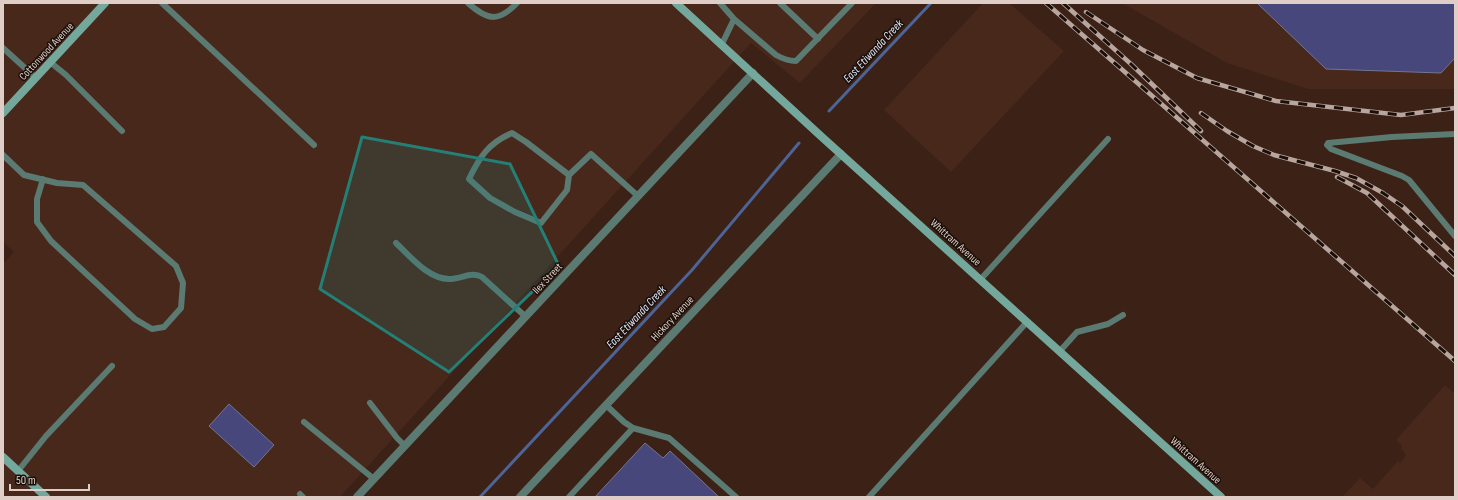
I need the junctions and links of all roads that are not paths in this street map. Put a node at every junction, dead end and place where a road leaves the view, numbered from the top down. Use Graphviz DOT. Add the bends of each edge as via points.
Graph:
graph roads {
  1 [pos="105,3"];
  2 [pos="162,3"];
  3 [pos="468,3"];
  4 [pos="517,3"];
  5 [pos="676,3"];
  6 [pos="720,3"];
  7 [pos="780,3"];
  8 [pos="852,3"];
  9 [pos="734,19"];
  10 [pos="818,39"];
  11 [pos="722,44"];
  12 [pos="3,48"];
  13 [pos="50,62"];
  14 [pos="753,73"];
  15 [pos="36,78"];
  16 [pos="3,113"];
  17 [pos="122,131"];
  18 [pos="1455,134"];
  19 [pos="1108,139"];
  20 [pos="314,145"];
  21 [pos="841,154"];
  22 [pos="3,155"];
  23 [pos="569,175"];
  24 [pos="43,179"];
  25 [pos="638,196"];
  26 [pos="1455,236"];
  27 [pos="396,243"];
  28 [pos="980,280"];
  29 [pos="1123,315"];
  30 [pos="526,317"];
  31 [pos="1027,322"];
  32 [pos="1060,351"];
  33 [pos="112,366"];
  34 [pos="370,403"];
  35 [pos="606,405"];
  36 [pos="304,422"];
  37 [pos="633,428"];
  38 [pos="405,446"];
  39 [pos="3,457"];
  40 [pos="18,471"];
  41 [pos="374,479"];
  42 [pos="46,497"];
  43 [pos="357,497"];
  44 [pos="520,497"];
  45 [pos="569,497"];
  46 [pos="736,497"];
  47 [pos="869,497"];
  48 [pos="1221,497"];
  1 -- 13 [label="street, Cottonwood Avenue"];
  2 -- 20 [label="lane"];
  3 -- 4 [label="lane" via="488,17 498,17"];
  5 -- 11 [label="street, Whittram Avenue"];
  6 -- 9 [label="lane"];
  7 -- 10 [label="lane"];
  8 -- 10 [label="lane"];
  9 -- 10 [label="lane" via="776,55 791,61 796,61"];
  9 -- 11 [label="lane"];
  11 -- 14 [label="street, Whittram Avenue"];
  12 -- 15 [label="lane"];
  13 -- 15 [label="street, Cottonwood Avenue"];
  13 -- 17 [label="lane"];
  14 -- 21 [label="street, Whittram Avenue"];
  14 -- 25 [label="street, Ilex Street"];
  15 -- 16 [label="street, Cottonwood Avenue"];
  18 -- 26 [label="lane" via="1392,137 1335,142 1327,145 1331,149 1409,180"];
  19 -- 28 [label="lane"];
  21 -- 28 [label="street, Whittram Avenue"];
  21 -- 35 [label="street, Hickory Avenue"];
  22 -- 24 [label="lane" via="24,175"];
  23 -- 23 [label="lane" via="567,190 541,223 514,212 490,198 470,179 478,159 498,139 512,133"];
  23 -- 25 [label="lane" via="591,154"];
  24 -- 24 [label="lane" via="83,185 176,266 183,282 181,308 164,327 152,329 135,319 51,241 37,222 37,199"];
  25 -- 30 [label="street, Ilex Street"];
  27 -- 30 [label="lane" via="423,268 440,278 458,278 474,274 482,277"];
  28 -- 31 [label="street, Whittram Avenue"];
  29 -- 32 [label="lane" via="1108,324 1078,332"];
  30 -- 38 [label="street, Ilex Street"];
  31 -- 32 [label="street, Whittram Avenue"];
  31 -- 47 [label="lane"];
  32 -- 48 [label="street, Whittram Avenue"];
  33 -- 40 [label="lane" via="46,436"];
  34 -- 38 [label="lane"];
  35 -- 37 [label="lane"];
  35 -- 44 [label="street, Hickory Avenue"];
  36 -- 41 [label="lane"];
  37 -- 45 [label="lane"];
  37 -- 46 [label="lane" via="670,438"];
  38 -- 41 [label="street, Ilex Street"];
  39 -- 40 [label="street"];
  40 -- 42 [label="street"];
  41 -- 43 [label="street, Ilex Street"];
}
